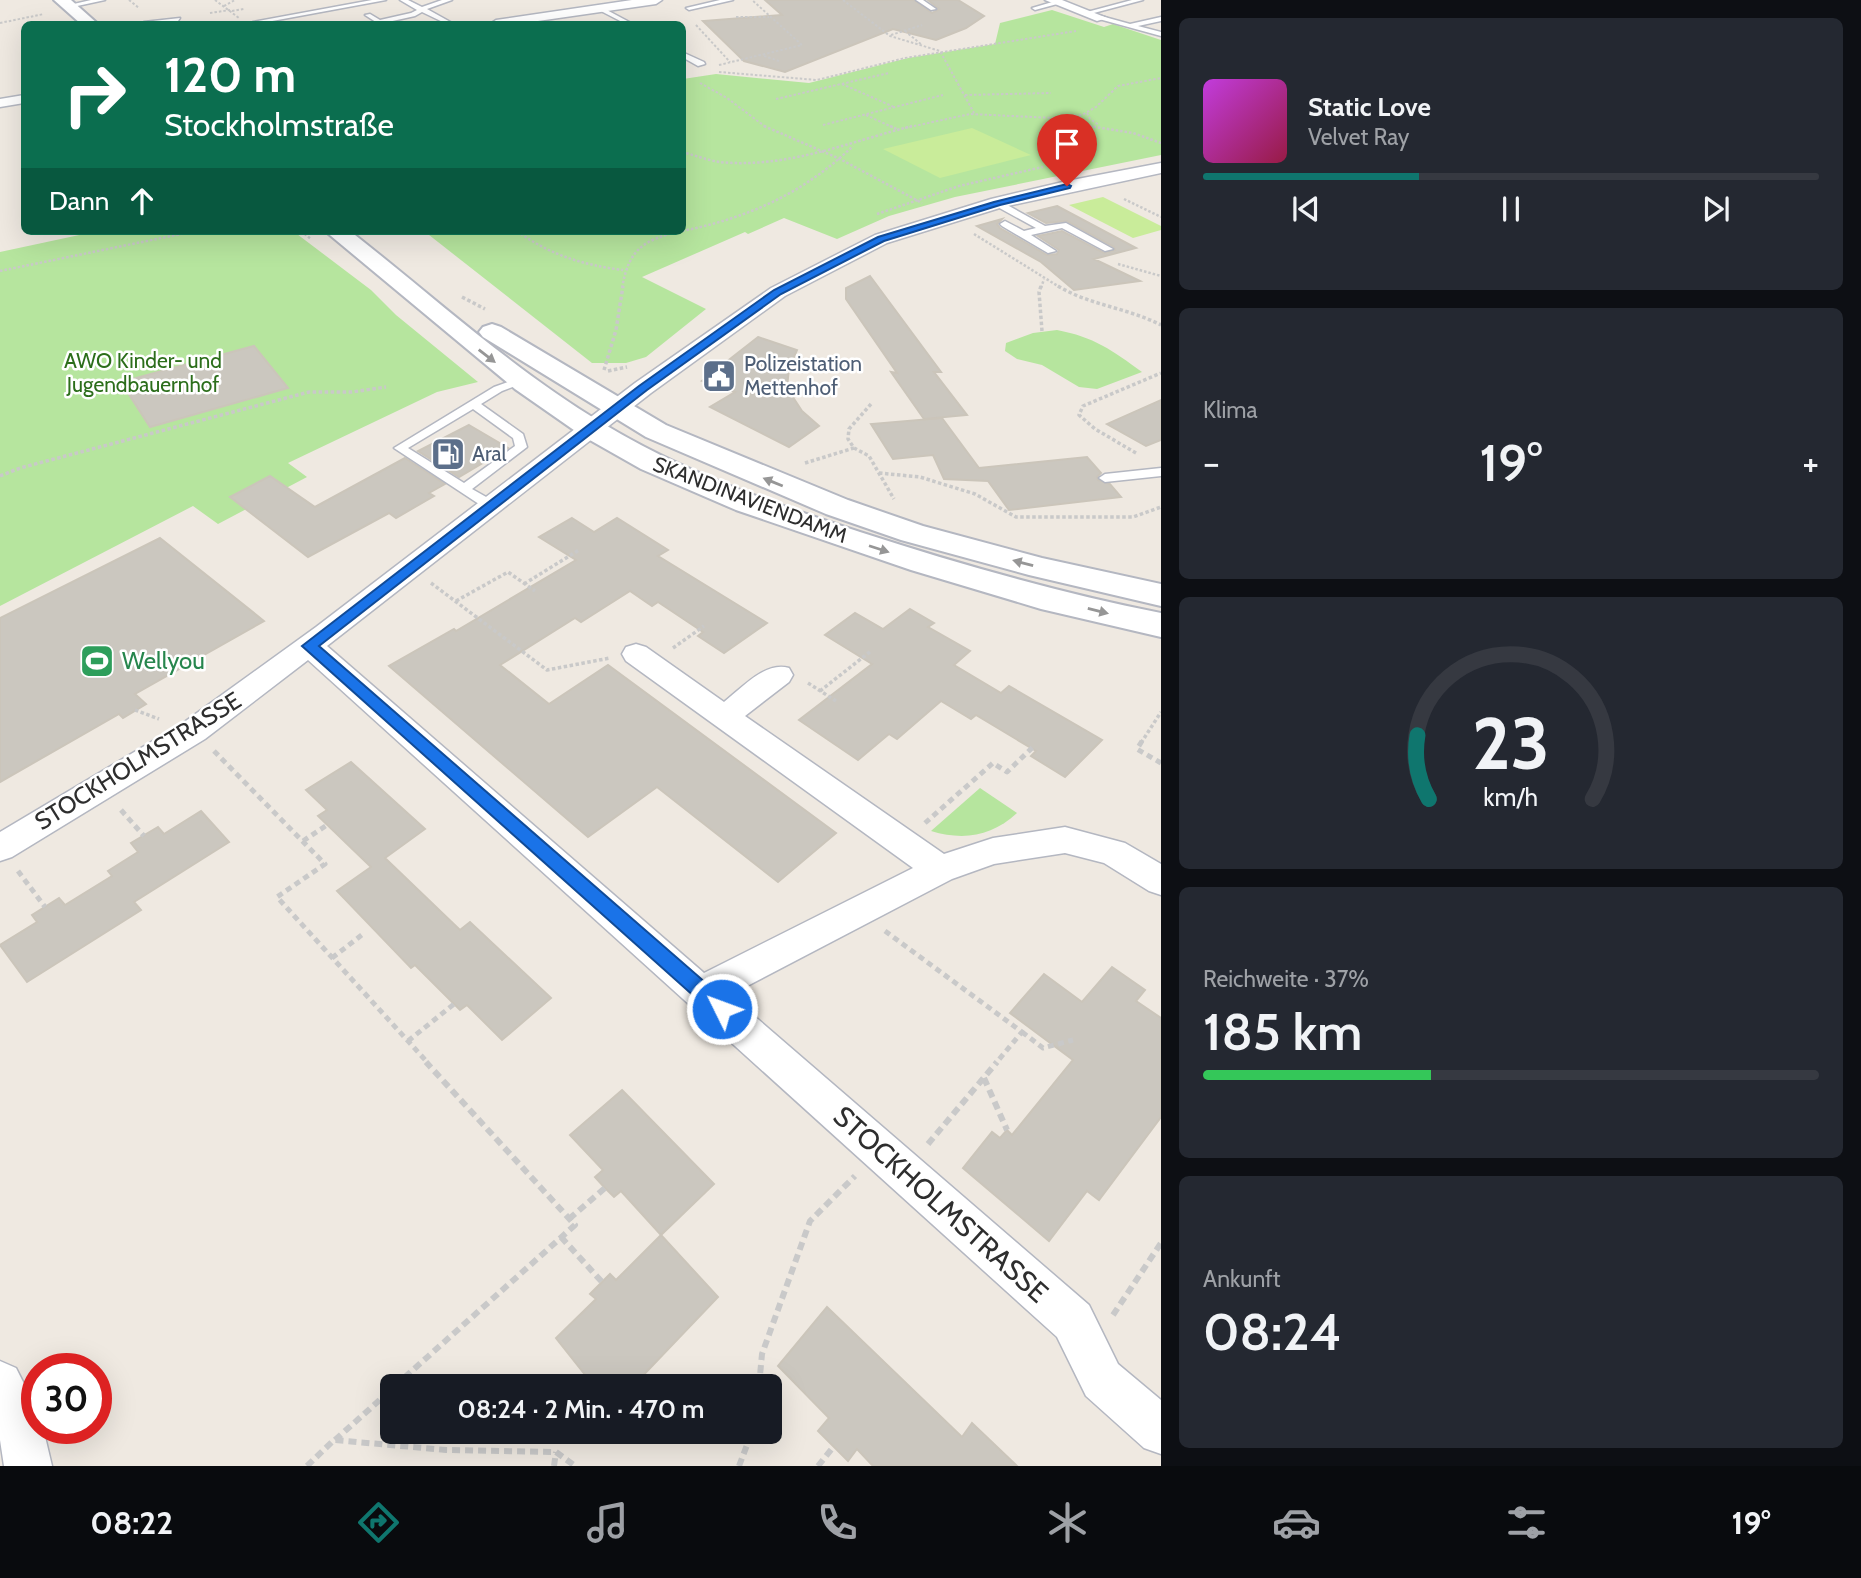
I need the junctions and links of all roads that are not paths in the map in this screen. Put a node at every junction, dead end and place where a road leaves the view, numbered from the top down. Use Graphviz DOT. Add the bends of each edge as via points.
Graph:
graph roads {
  1 [pos="102,0"];
  2 [pos="383,0"];
  3 [pos="403,0"];
  4 [pos="414,0"];
  5 [pos="449,0"];
  6 [pos="656,0"];
  7 [pos="730,0"];
  8 [pos="919,0"];
  9 [pos="1140,0"];
  10 [pos="1055,1"];
  11 [pos="625,2"];
  12 [pos="61,6"];
  13 [pos="424,8"];
  14 [pos="690,8"];
  15 [pos="1035,8"];
  16 [pos="389,9"];
  17 [pos="601,9"];
  18 [pos="933,9"];
  19 [pos="368,15"];
  20 [pos="1096,15"];
  21 [pos="404,17"];
  22 [pos="178,19"];
  23 [pos="1161,19"];
  24 [pos="85,21"];
  25 [pos="164,21"];
  26 [pos="262,21"];
  27 [pos="377,21"];
  28 [pos="384,21"];
  29 [pos="411,21"];
  30 [pos="446,21"];
  31 [pos="517,21"];
  32 [pos="624,21"];
  33 [pos="1132,26"];
  34 [pos="1161,34"];
  35 [pos="686,56"];
  36 [pos="701,64"];
  37 [pos="21,100"];
  38 [pos="0,103"];
  39 [pos="1161,168"];
  40 [pos="1001,214"];
  41 [pos="1045,214"];
  42 [pos="1063,225"];
  43 [pos="1044,229"];
  44 [pos="1023,234"];
  45 [pos="341,235"];
  46 [pos="1108,249"];
  47 [pos="1051,251"];
  48 [pos="390,272"];
  49 [pos="519,381"];
  50 [pos="473,404"];
  51 [pos="616,409"];
  52 [pos="590,429"];
  53 [pos="1157,472"];
  54 [pos="1105,478"];
  55 [pos="464,489"];
  56 [pos="490,505"];
  57 [pos="1161,595"];
  58 [pos="1161,625"];
  59 [pos="309,646"];
  60 [pos="636,654"];
  61 [pos="779,675"];
  62 [pos="725,716"];
  63 [pos="0,848"];
  64 [pos="940,869"];
  65 [pos="1161,881"];
  66 [pos="702,991"];
  67 [pos="0,1384"];
  68 [pos="1161,1431"];
  69 [pos="28,1466"];
  1 -- 12 [label="lane"];
  2 -- 26 [label="lane"];
  3 -- 13 [label="lane"];
  4 -- 13 [label="lane"];
  5 -- 13 [label="lane"];
  6 -- 11 [label="street"];
  7 -- 14 [label="lane"];
  8 -- 18 [label="lane"];
  9 -- 20 [label="lane"];
  10 -- 15 [label="lane"];
  10 -- 20 [label="street"];
  11 -- 17 [label="street"];
  12 -- 24 [label="main road"];
  13 -- 21 [label="lane"];
  13 -- 30 [label="lane"];
  16 -- 21 [label="lane"];
  17 -- 31 [label="street"];
  17 -- 32 [label="lane"];
  19 -- 27 [label="lane"];
  20 -- 33 [label="lane"];
  21 -- 28 [label="lane"];
  21 -- 29 [label="lane"];
  22 -- 25 [label="lane"];
  23 -- 33 [label="lane"];
  33 -- 34 [label="lane"];
  35 -- 36 [label="lane"];
  37 -- 38 [label="street"];
  39 -- 40 [label="street, STOCKHOLMSTRASSE" via="1067,186"];
  40 -- 43 [label="lane"];
  40 -- 44 [label="lane"];
  40 -- 51 [label="street, STOCKHOLMSTRASSE" via="881,239 810,274 747,311"];
  41 -- 42 [label="lane"];
  42 -- 43 [label="lane"];
  42 -- 46 [label="lane"];
  43 -- 44 [label="lane"];
  44 -- 47 [label="lane"];
  45 -- 48 [label="main road, SKANDINAVIENDAMM"];
  48 -- 49 [label="main road, SKANDINAVIENDAMM, one-way"];
  48 -- 51 [label="main road, SKANDINAVIENDAMM"];
  49 -- 50 [label="lane"];
  49 -- 52 [label="main road, SKANDINAVIENDAMM"];
  50 -- 55 [label="lane" via="519,437 521,447"];
  50 -- 55 [label="lane" via="400,448"];
  51 -- 52 [label="street, STOCKHOLMSTRASSE"];
  57 -- 51 [label="main road, SKANDINAVIENDAMM, one-way" via="1041,568 872,520 678,442"];
  52 -- 56 [label="street, STOCKHOLMSTRASSE"];
  52 -- 58 [label="main road, SKANDINAVIENDAMM, one-way" via="696,483 797,521 1027,594"];
  53 -- 54 [label="lane"];
  55 -- 56 [label="lane"];
  56 -- 59 [label="street, STOCKHOLMSTRASSE"];
  59 -- 63 [label="street, STOCKHOLMSTRASSE" via="194,731"];
  59 -- 66 [label="street, STOCKHOLMSTRASSE"];
  60 -- 62 [label="street"];
  61 -- 62 [label="street"];
  62 -- 64 [label="street"];
  64 -- 65 [label="street" via="993,851 1065,840 1114,852"];
  64 -- 66 [label="street"];
  66 -- 68 [label="street, STOCKHOLMSTRASSE" via="1073,1321 1102,1380"];
  67 -- 69 [label="street" via="19,1426"];
}
